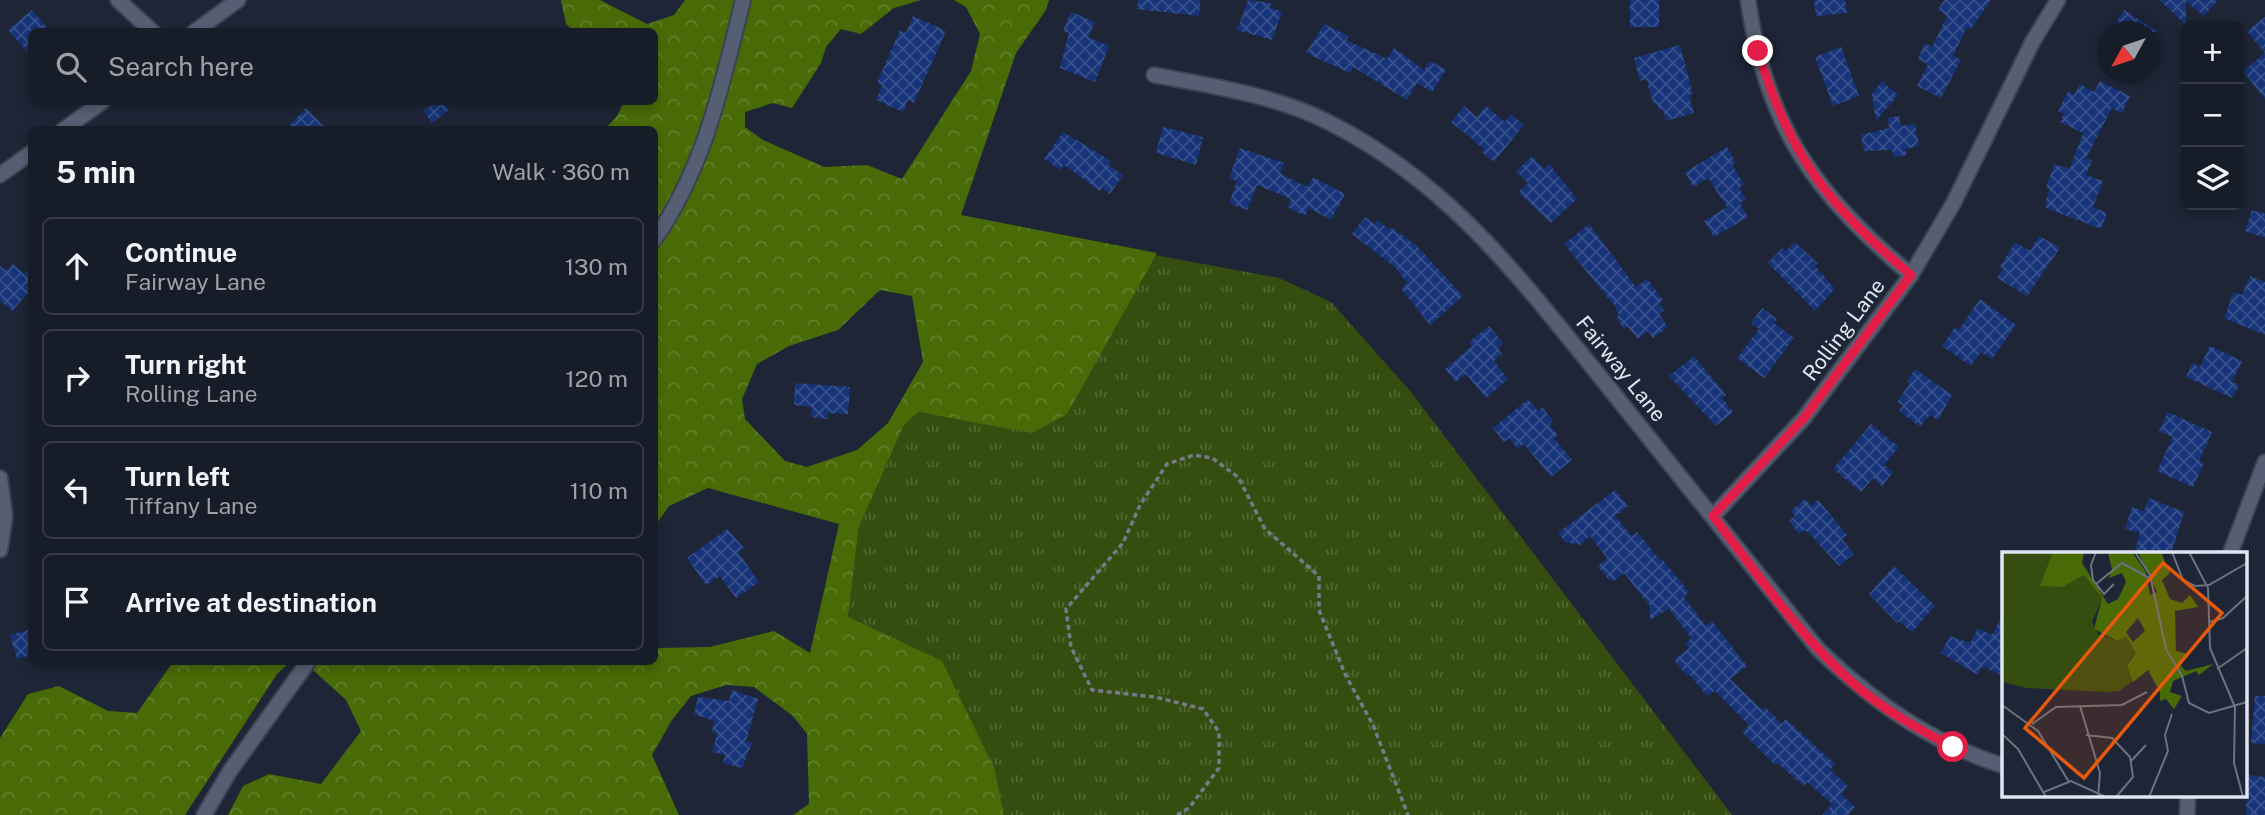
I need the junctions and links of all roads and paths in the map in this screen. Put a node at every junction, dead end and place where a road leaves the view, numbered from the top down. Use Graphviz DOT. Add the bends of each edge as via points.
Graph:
graph roads {
  1 [pos="118,0"];
  2 [pos="238,0"];
  3 [pos="743,0"];
  4 [pos="1748,0"];
  5 [pos="2058,0"];
  6 [pos="149,28"];
  7 [pos="200,28"];
  8 [pos="1154,75"];
  9 [pos="98,105"];
  10 [pos="69,126"];
  11 [pos="28,155"];
  12 [pos="0,175"];
  13 [pos="658,234"];
  14 [pos="1911,275"];
  15 [pos="2265,462"];
  16 [pos="0,478"];
  17 [pos="1713,516"];
  18 [pos="0,550"];
  19 [pos="2231,552"];
  20 [pos="306,665"];
  21 [pos="2002,765"];
  22 [pos="207,813"];
  23 [pos="1177,815"];
  24 [pos="1408,815"];
  1 -- 6 [label="street"];
  2 -- 7 [label="street"];
  3 -- 13 [label="street" via="717,107 697,165"];
  4 -- 14 [label="street" via="1771,95 1799,155 1843,214"];
  5 -- 14 [label="street, Rolling Lane" via="1953,204"];
  8 -- 17 [label="street, Fairway Lane" via="1239,91 1327,121 1427,184 1489,243"];
  9 -- 10 [label="street"];
  11 -- 12 [label="street"];
  14 -- 17 [label="street, Rolling Lane" via="1804,418"];
  15 -- 19 [label="street"];
  16 -- 18 [label="street" via="5,516"];
  17 -- 21 [label="street, Fairway Lane" via="1818,649 1854,683 1914,727"];
  20 -- 22 [label="street" via="230,771"];
  23 -- 24 [label="path" via="1189,808 1219,768 1219,732 1203,709 1154,697 1092,690 1071,648 1066,609 1123,543 1140,505 1167,464 1194,455 1213,458 1238,477 1265,529 1319,576 1319,610 1345,674 1373,725"];
}
